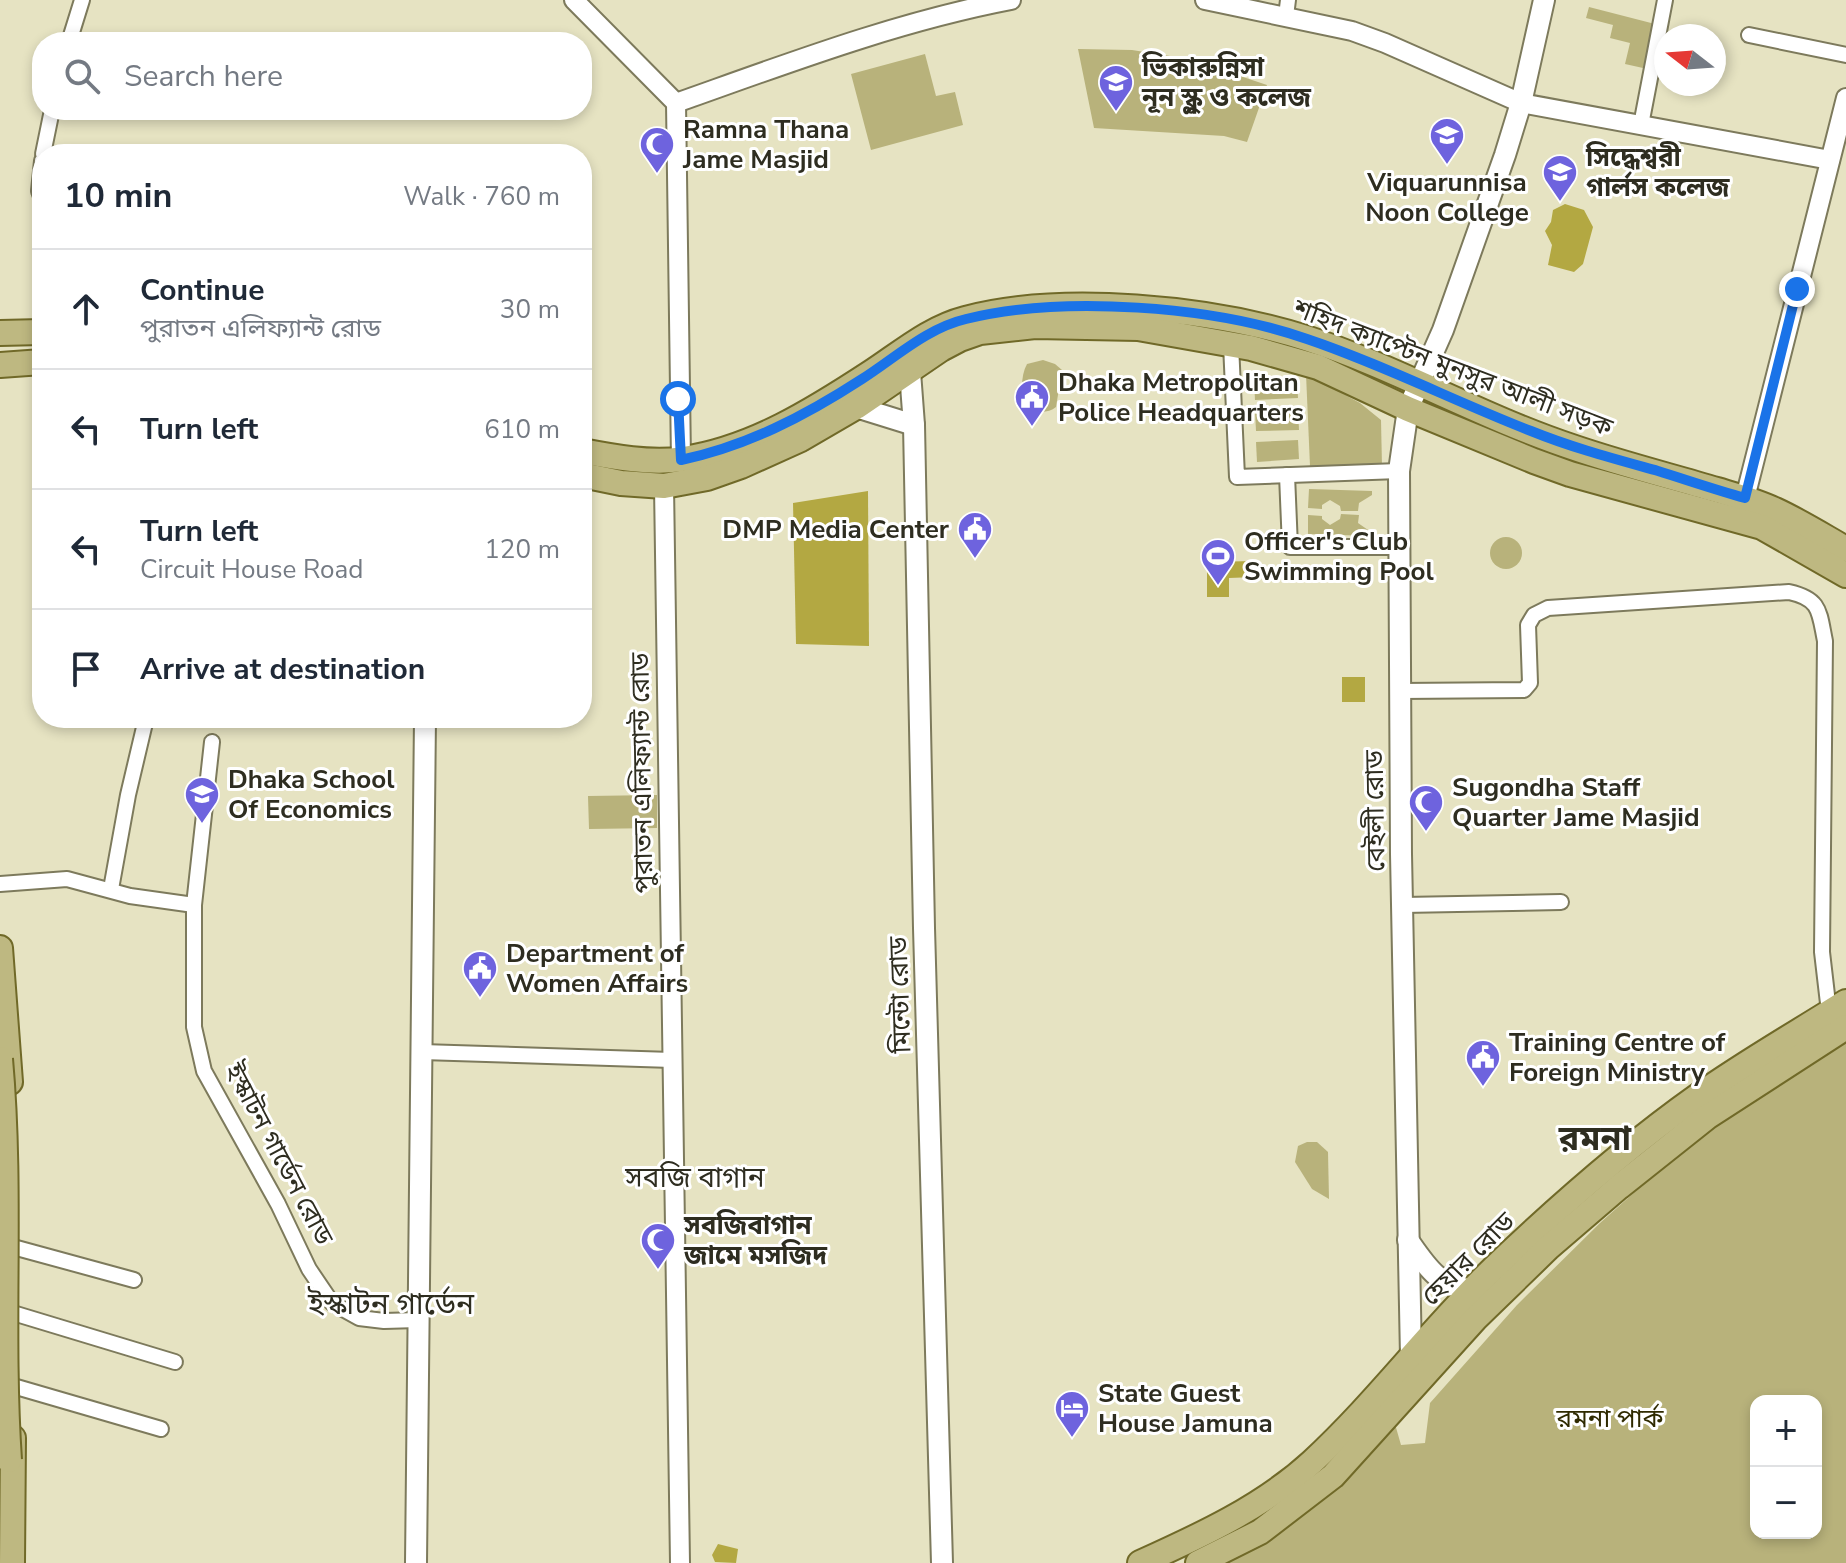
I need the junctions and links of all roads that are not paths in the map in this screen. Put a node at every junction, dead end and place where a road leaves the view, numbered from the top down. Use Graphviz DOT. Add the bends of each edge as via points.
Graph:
graph roads {
  1 [pos="82,0"];
  2 [pos="574,0"];
  3 [pos="1011,0"];
  4 [pos="1205,0"];
  5 [pos="1544,0"];
  6 [pos="1665,0"];
  7 [pos="1287,8"];
  8 [pos="72,32"];
  9 [pos="1749,35"];
  10 [pos="1846,55"];
  11 [pos="1846,98"];
  12 [pos="676,103"];
  13 [pos="1521,103"];
  14 [pos="50,120"];
  15 [pos="1641,125"];
  16 [pos="45,144"];
  17 [pos="1830,160"];
  18 [pos="1088,316"];
  19 [pos="32,332"];
  20 [pos="0,333"];
  21 [pos="1231,344"];
  22 [pos="32,349"];
  23 [pos="0,350"];
  24 [pos="906,362"];
  25 [pos="32,363"];
  26 [pos="0,365"];
  27 [pos="32,370"];
  28 [pos="0,371"];
  29 [pos="1419,385"];
  30 [pos="856,407"];
  31 [pos="1408,409"];
  32 [pos="914,425"];
  33 [pos="592,452"];
  34 [pos="681,460"];
  35 [pos="1399,471"];
  36 [pos="1287,475"];
  37 [pos="592,477"];
  38 [pos="664,486"];
  39 [pos="1745,498"];
  40 [pos="1400,547"];
  41 [pos="1846,549"];
  42 [pos="1846,575"];
  43 [pos="1400,691"];
  44 [pos="144,728"];
  45 [pos="425,728"];
  46 [pos="212,742"];
  47 [pos="0,884"];
  48 [pos="111,889"];
  49 [pos="1561,902"];
  50 [pos="194,905"];
  51 [pos="1403,905"];
  52 [pos="0,948"];
  53 [pos="1840,1014"];
  54 [pos="422,1052"];
  55 [pos="0,1059"];
  56 [pos="672,1060"];
  57 [pos="1762,1068"];
  58 [pos="7,1218"];
  59 [pos="1408,1240"];
  60 [pos="13,1247"];
  61 [pos="134,1280"];
  62 [pos="1474,1289"];
  63 [pos="13,1313"];
  64 [pos="418,1320"];
  65 [pos="1411,1357"];
  66 [pos="175,1362"];
  67 [pos="13,1386"];
  68 [pos="161,1429"];
  69 [pos="10,1470"];
  70 [pos="12,1563"];
  71 [pos="416,1563"];
  72 [pos="680,1563"];
  73 [pos="942,1563"];
  74 [pos="1140,1563"];
  75 [pos="1198,1563"];
  1 -- 8 [label="street"];
  2 -- 12 [label="street"];
  3 -- 12 [label="street" via="848,42"];
  4 -- 7 [label="street"];
  5 -- 13 [label="main road, বেইলী রোড"];
  6 -- 15 [label="street"];
  7 -- 13 [label="street" via="1385,43"];
  9 -- 10 [label="street"];
  11 -- 17 [label="street"];
  12 -- 34 [label="street"];
  13 -- 15 [label="street"];
  13 -- 29 [label="main road, বেইলী রোড"];
  14 -- 16 [label="street"];
  15 -- 17 [label="street"];
  17 -- 39 [label="street"];
  18 -- 21 [label="main road, শহিদ ক্যাপ্টেন মুনসুর আলী সড়ক"];
  18 -- 24 [label="main road, শহিদ ক্যাপ্টেন মুনসুর আলী সড়ক" via="980,332"];
  18 -- 29 [label="main road, শহিদ ক্যাপ্টেন মুনসুর আলী সড়ক" via="1173,310 1263,327 1306,338"];
  19 -- 20 [label="main road"];
  21 -- 31 [label="main road, শহিদ ক্যাপ্টেন মুনসুর আলী সড়ক" via="1318,367"];
  21 -- 36 [label="street" via="1237,477"];
  22 -- 23 [label="main road"];
  24 -- 30 [label="main road, শহিদ ক্যাপ্টেন মুনসুর আলী সড়ক"];
  24 -- 32 [label="main road, মিন্টো রোড"];
  24 -- 34 [label="main road, শহিদ ক্যাপ্টেন মুনসুর আলী সড়ক" via="728,449"];
  25 -- 26 [label="main road"];
  27 -- 28 [label="main road"];
  29 -- 31 [label="main road, বেইলী রোড"];
  29 -- 39 [label="main road, শহিদ ক্যাপ্টেন মুনসুর আলী সড়ক" via="1576,448"];
  30 -- 32 [label="main road"];
  30 -- 38 [label="main road, শহিদ ক্যাপ্টেন মুনসুর আলী সড়ক" via="773,453 707,478"];
  31 -- 35 [label="main road, বেইলী রোড"];
  31 -- 42 [label="main road, শহিদ ক্যাপ্টেন মুনসুর আলী সড়ক" via="1570,474 1762,527"];
  32 -- 73 [label="main road, মিন্টো রোড"];
  33 -- 34 [label="main road, শহিদ ক্যাপ্টেন মুনসুর আলী সড়ক"];
  35 -- 36 [label="street"];
  35 -- 40 [label="main road, বেইলী রোড"];
  36 -- 40 [label="street" via="1290,547"];
  37 -- 38 [label="main road, শহিদ ক্যাপ্টেন মুনসুর আলী সড়ক"];
  38 -- 56 [label="street, পুরাতন এলিফ্যান্ট রোড"];
  39 -- 41 [label="main road, শহিদ ক্যাপ্টেন মুনসুর আলী সড়ক"];
  40 -- 43 [label="main road, বেইলী রোড"];
  43 -- 51 [label="main road, বেইলী রোড"];
  43 -- 53 [label="street" via="1524,690 1530,683 1528,625 1548,608 1789,592 1805,596 1817,606 1825,641 1822,952"];
  44 -- 48 [label="street"];
  45 -- 54 [label="main road"];
  46 -- 50 [label="street, ইস্কাটন গার্ডেন রোড"];
  47 -- 48 [label="street" via="67,879"];
  48 -- 50 [label="street"];
  49 -- 51 [label="street"];
  50 -- 64 [label="street, ইস্কাটন গার্ডেন রোড" via="194,1027 204,1071 309,1269 332,1303 359,1318"];
  51 -- 59 [label="main road, বেইলী রোড"];
  52 -- 58 [label="main road" via="9,1067"];
  53 -- 57 [label="main road, হেয়ার রোড"];
  54 -- 56 [label="street"];
  54 -- 64 [label="main road"];
  55 -- 69 [label="main road, bridge"];
  56 -- 72 [label="street, পুরাতন এলিফ্যান্ট রোড"];
  57 -- 62 [label="main road, হেয়ার রোড" via="1698,1097 1557,1211"];
  57 -- 75 [label="main road" via="1548,1248 1441,1354 1333,1476 1260,1532"];
  58 -- 60 [label="main road"];
  59 -- 62 [label="main road" via="1438,1279"];
  59 -- 65 [label="main road, বেইলী রোড"];
  60 -- 61 [label="street"];
  60 -- 63 [label="main road"];
  62 -- 65 [label="main road, হেয়ার রোড"];
  63 -- 66 [label="street"];
  63 -- 67 [label="main road"];
  64 -- 71 [label="main road"];
  65 -- 74 [label="main road, হেয়ার রোড" via="1310,1463 1274,1492"];
  67 -- 68 [label="street"];
  67 -- 69 [label="main road"];
  69 -- 70 [label="main road"];
}
